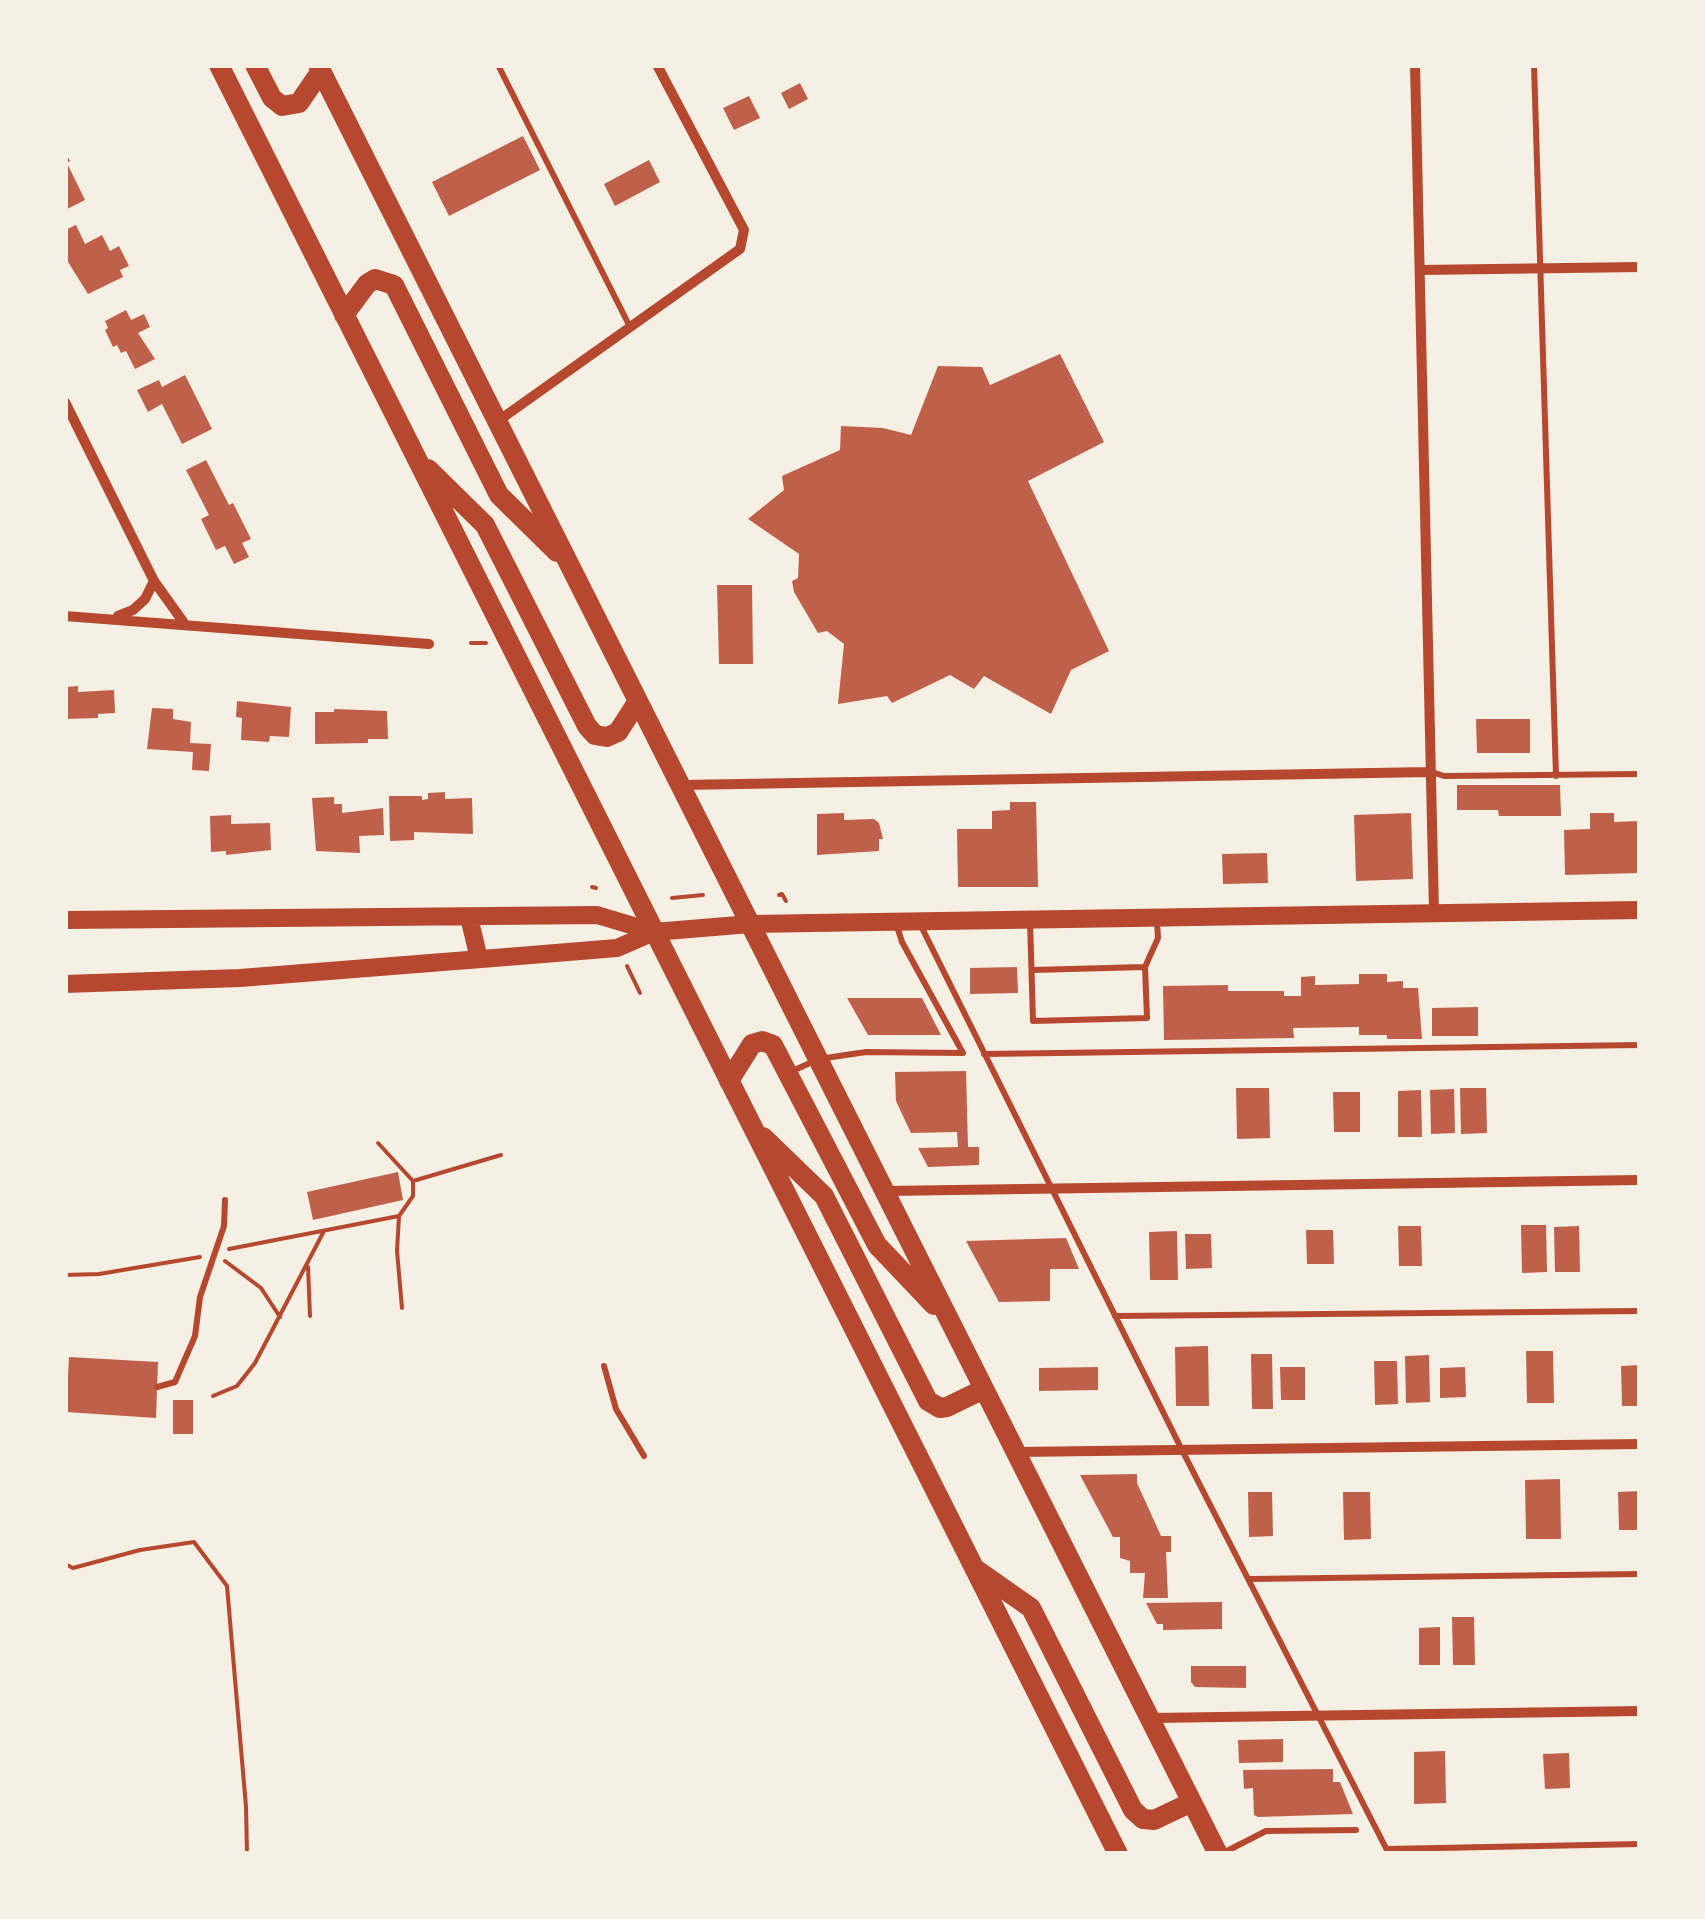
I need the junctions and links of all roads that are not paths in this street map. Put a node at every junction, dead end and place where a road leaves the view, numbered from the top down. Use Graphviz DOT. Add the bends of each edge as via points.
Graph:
graph roads {
  1 [pos="219,65"];
  2 [pos="254,65"];
  3 [pos="498,65"];
  4 [pos="657,65"];
  5 [pos="1415,65"];
  6 [pos="1534,65"];
  7 [pos="320,68"];
  8 [pos="1640,267"];
  9 [pos="1540,268"];
  10 [pos="1420,270"];
  11 [pos="344,315"];
  12 [pos="630,328"];
  13 [pos="65,402"];
  14 [pos="498,421"];
  15 [pos="415,457"];
  16 [pos="570,564"];
  17 [pos="154,582"];
  18 [pos="65,616"];
  19 [pos="112,618"];
  20 [pos="184,623"];
  21 [pos="429,644"];
  22 [pos="638,702"];
  23 [pos="1430,772"];
  24 [pos="1640,774"];
  25 [pos="1556,776"];
  26 [pos="680,785"];
  27 [pos="1640,910"];
  28 [pos="1434,913"];
  29 [pos="469,916"];
  30 [pos="1157,918"];
  31 [pos="65,920"];
  32 [pos="1030,920"];
  33 [pos="918,921"];
  34 [pos="896,922"];
  35 [pos="750,924"];
  36 [pos="654,932"];
  37 [pos="479,960"];
  38 [pos="1145,967"];
  39 [pos="1032,970"];
  40 [pos="65,984"];
  41 [pos="1640,1045"];
  42 [pos="984,1054"];
  43 [pos="819,1059"];
  44 [pos="790,1072"];
  45 [pos="729,1081"];
  46 [pos="752,1127"];
  47 [pos="1640,1180"];
  48 [pos="1056,1189"];
  49 [pos="886,1191"];
  50 [pos="225,1200"];
  51 [pos="1640,1310"];
  52 [pos="1115,1316"];
  53 [pos="950,1322"];
  54 [pos="604,1366"];
  55 [pos="157,1387"];
  56 [pos="984,1389"];
  57 [pos="1640,1444"];
  58 [pos="1182,1450"];
  59 [pos="1016,1452"];
  60 [pos="644,1456"];
  61 [pos="972,1567"];
  62 [pos="1640,1574"];
  63 [pos="1249,1580"];
  64 [pos="1640,1711"];
  65 [pos="1320,1715"];
  66 [pos="1150,1718"];
  67 [pos="1192,1802"];
  68 [pos="1356,1830"];
  69 [pos="1640,1844"];
  70 [pos="1388,1852"];
  71 [pos="1118,1854"];
  72 [pos="1220,1854"];
  1 -- 11 [label="main road"];
  2 -- 7 [label="main road" via="282,106 299,103"];
  3 -- 12 [label="lane"];
  4 -- 12 [label="street" via="744,230 743,240 740,250"];
  5 -- 10 [label="street"];
  6 -- 9 [label="lane"];
  7 -- 14 [label="main road"];
  8 -- 9 [label="street"];
  9 -- 10 [label="street"];
  9 -- 25 [label="lane"];
  10 -- 23 [label="street"];
  11 -- 15 [label="main road"];
  11 -- 16 [label="main road" via="366,284 376,279 394,285 500,496"];
  12 -- 14 [label="street"];
  13 -- 17 [label="street"];
  14 -- 16 [label="main road"];
  15 -- 22 [label="main road" via="485,525 595,735 618,732"];
  15 -- 36 [label="main road"];
  16 -- 22 [label="main road"];
  17 -- 19 [label="street" via="133,610"];
  17 -- 20 [label="street"];
  18 -- 19 [label="street"];
  19 -- 20 [label="street"];
  20 -- 21 [label="street"];
  22 -- 26 [label="main road"];
  23 -- 25 [label="lane"];
  23 -- 26 [label="street"];
  23 -- 28 [label="street"];
  24 -- 25 [label="lane"];
  26 -- 35 [label="main road"];
  27 -- 28 [label="main road"];
  28 -- 30 [label="main road"];
  29 -- 31 [label="main road"];
  29 -- 36 [label="main road" via="597,915"];
  29 -- 37 [label="main road"];
  30 -- 32 [label="main road"];
  30 -- 38 [label="lane" via="1158,938"];
  32 -- 33 [label="main road"];
  32 -- 39 [label="lane"];
  33 -- 34 [label="main road"];
  33 -- 42 [label="lane"];
  34 -- 35 [label="main road"];
  34 -- 43 [label="lane" via="962,1053 866,1052"];
  35 -- 36 [label="main road"];
  35 -- 43 [label="main road"];
  36 -- 37 [label="main road" via="617,948"];
  36 -- 45 [label="main road"];
  37 -- 40 [label="main road"];
  38 -- 39 [label="lane"];
  38 -- 39 [label="lane" via="1147,1018 1033,1021"];
  41 -- 42 [label="lane"];
  42 -- 48 [label="lane"];
  43 -- 44 [label="lane"];
  43 -- 49 [label="main road"];
  44 -- 45 [label="main road" via="773,1044 762,1041 746,1051"];
  44 -- 53 [label="main road" via="877,1245"];
  45 -- 46 [label="main road"];
  46 -- 56 [label="main road" via="824,1196 928,1402 948,1407"];
  46 -- 61 [label="main road"];
  47 -- 48 [label="street"];
  48 -- 49 [label="street"];
  48 -- 52 [label="lane"];
  49 -- 53 [label="main road"];
  50 -- 55 [label="lane" via="195,1336 174,1382"];
  51 -- 52 [label="lane"];
  52 -- 58 [label="lane"];
  53 -- 56 [label="main road"];
  54 -- 60 [label="lane" via="616,1409"];
  56 -- 59 [label="main road"];
  57 -- 58 [label="street"];
  58 -- 59 [label="street"];
  58 -- 63 [label="lane"];
  59 -- 66 [label="main road"];
  61 -- 67 [label="main road" via="1031,1608 1133,1810 1154,1820"];
  61 -- 71 [label="main road"];
  62 -- 63 [label="lane"];
  63 -- 65 [label="lane"];
  64 -- 65 [label="street"];
  65 -- 66 [label="street"];
  65 -- 70 [label="lane"];
  66 -- 67 [label="main road"];
  67 -- 72 [label="main road"];
  68 -- 72 [label="lane" via="1266,1831"];
  69 -- 70 [label="lane"];
}
